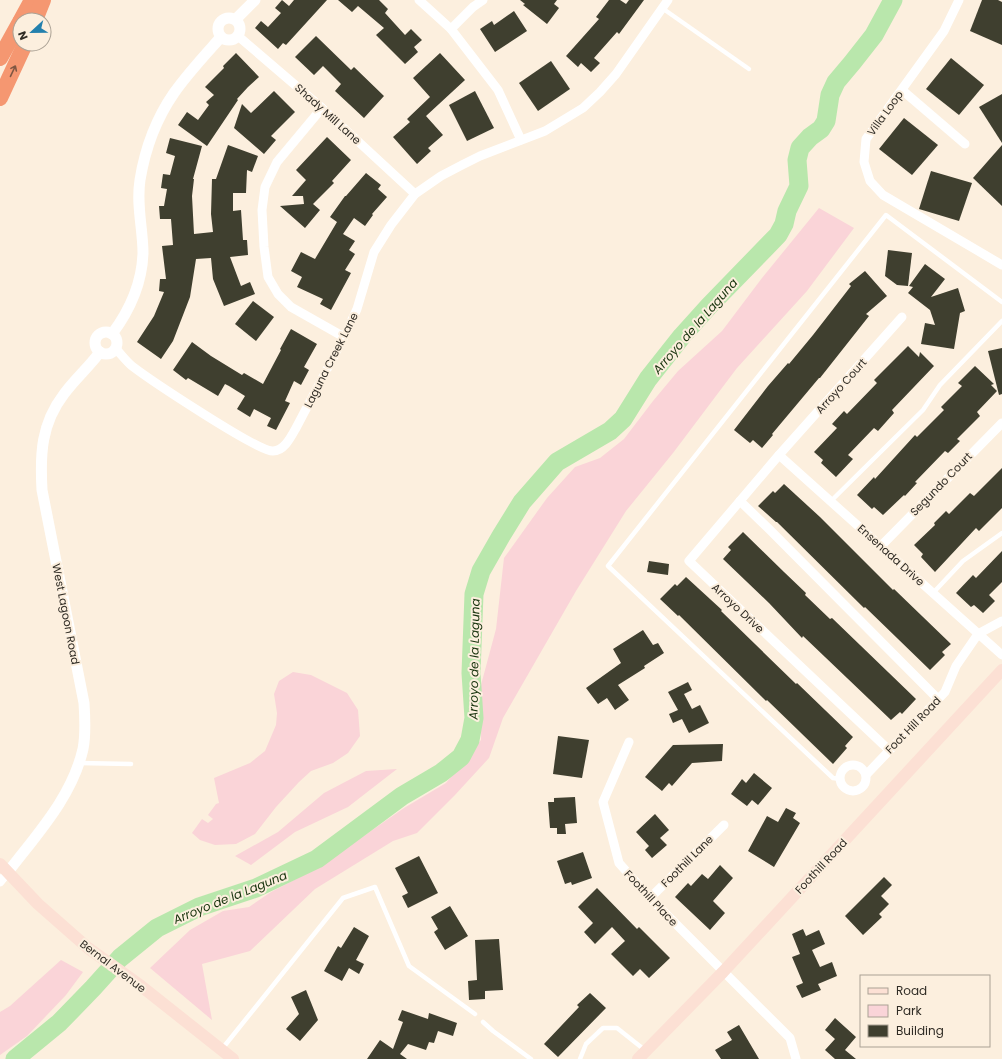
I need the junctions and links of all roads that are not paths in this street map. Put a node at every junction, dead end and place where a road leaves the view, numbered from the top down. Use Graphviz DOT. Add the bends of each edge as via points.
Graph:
graph roads {
  1 [pos="32,0"];
  2 [pos="43,0"];
  3 [pos="255,0"];
  4 [pos="419,0"];
  5 [pos="482,0"];
  6 [pos="668,0"];
  7 [pos="959,0"];
  8 [pos="662,8"];
  9 [pos="25,12"];
  10 [pos="38,12"];
  11 [pos="236,20"];
  12 [pos="451,29"];
  13 [pos="12,36"];
  14 [pos="238,36"];
  15 [pos="221,37"];
  16 [pos="21,52"];
  17 [pos="0,58"];
  18 [pos="749,69"];
  19 [pos="902,90"];
  20 [pos="0,98"];
  21 [pos="322,108"];
  22 [pos="522,140"];
  23 [pos="965,144"];
  24 [pos="415,194"];
  25 [pos="1002,266"];
  26 [pos="1002,302"];
  27 [pos="902,317"];
  28 [pos="1002,321"];
  29 [pos="112,334"];
  30 [pos="344,337"];
  31 [pos="115,348"];
  32 [pos="100,352"];
  33 [pos="1002,423"];
  34 [pos="779,455"];
  35 [pos="740,501"];
  36 [pos="831,501"];
  37 [pos="1002,533"];
  38 [pos="881,546"];
  39 [pos="933,593"];
  40 [pos="1002,621"];
  41 [pos="978,634"];
  42 [pos="1002,655"];
  43 [pos="1002,670"];
  44 [pos="938,699"];
  45 [pos="629,742"];
  46 [pos="889,750"];
  47 [pos="79,763"];
  48 [pos="131,764"];
  49 [pos="866,774"];
  50 [pos="840,779"];
  51 [pos="724,825"];
  52 [pos="4,868"];
  53 [pos="0,882"];
  54 [pos="650,898"];
  55 [pos="724,972"];
  56 [pos="475,1014"];
  57 [pos="483,1022"];
  58 [pos="221,1050"];
  59 [pos="642,1055"];
  60 [pos="233,1059"];
  61 [pos="531,1059"];
  62 [pos="580,1059"];
  63 [pos="796,1059"];
  1 -- 9 [label="highway"];
  2 -- 10 [label="highway"];
  3 -- 11 [label="street"];
  4 -- 12 [label="street"];
  5 -- 12 [label="street"];
  6 -- 8 [label="street, Laguna Creek Lane"];
  7 -- 19 [label="street, Villa Loop" via="944,31"];
  8 -- 18 [label="lane"];
  8 -- 22 [label="street, Laguna Creek Lane" via="616,74 600,92 565,120"];
  11 -- 14 [label="street" via="241,27"];
  11 -- 15 [label="street" via="229,17 221,20 218,29"];
  12 -- 22 [label="street" via="498,90"];
  13 -- 17 [label="highway"];
  14 -- 15 [label="street" via="232,40"];
  14 -- 21 [label="street, Shady Mill Lane"];
  15 -- 29 [label="street" via="174,93 152,134 140,182 143,253 140,278 133,301"];
  20 -- 16 [label="highway, one-way"];
  19 -- 23 [label="street"];
  19 -- 25 [label="street, Villa Loop" via="866,139 864,162 870,181 883,195"];
  21 -- 24 [label="street, Shady Mill Lane"];
  21 -- 30 [label="street" via="277,162 265,186 262,210 264,247 268,277 278,294 291,308"];
  22 -- 24 [label="street, Laguna Creek Lane" via="462,165"];
  24 -- 30 [label="street, Laguna Creek Lane" via="374,252 357,309"];
  26 -- 50 [label="lane" via="886,215 608,566 833,778"];
  27 -- 34 [label="street, Arroyo Court"];
  28 -- 36 [label="lane" via="940,385 923,410"];
  29 -- 31 [label="street" via="116,340"];
  29 -- 32 [label="street" via="107,332 98,335 95,345"];
  30 -- 31 [label="street, Laguna Creek Lane" via="288,442 273,451 252,443 170,392 130,365"];
  31 -- 32 [label="street" via="108,354"];
  32 -- 47 [label="street, West Lagoon Road" via="63,394 50,416 42,441 40,464 42,490 84,703 85,728"];
  33 -- 38 [label="street, Segundo Court"];
  34 -- 35 [label="street, Arroyo Drive"];
  34 -- 36 [label="street, Ensenada Drive"];
  35 -- 44 [label="street"];
  35 -- 46 [label="street, Arroyo Drive" via="689,561"];
  36 -- 38 [label="street, Ensenada Drive"];
  37 -- 39 [label="lane" via="963,561"];
  38 -- 39 [label="street, Ensenada Drive"];
  39 -- 41 [label="street, Ensenada Drive"];
  40 -- 41 [label="street, Foot Hill Road"];
  41 -- 42 [label="street, Ensenada Drive"];
  41 -- 44 [label="street, Foot Hill Road" via="956,666 945,692"];
  43 -- 55 [label="main road, Foothill Road"];
  44 -- 46 [label="street, Foot Hill Road"];
  45 -- 54 [label="street, Foothill Place" via="603,802 619,863"];
  46 -- 49 [label="street, Foot Hill Road"];
  47 -- 48 [label="lane"];
  47 -- 52 [label="street, West Lagoon Road" via="68,789"];
  49 -- 50 [label="street" via="858,766 850,765 840,773"];
  49 -- 50 [label="street, Foot Hill Road" via="865,784 858,791 845,790"];
  51 -- 54 [label="street, Foothill Lane"];
  52 -- 53 [label="street"];
  52 -- 58 [label="main road, Bernal Avenue" via="38,904 88,948 141,986"];
  54 -- 55 [label="street, Foothill Place"];
  55 -- 59 [label="main road, Foothill Road"];
  55 -- 63 [label="street, Foothill Place" via="790,1038"];
  56 -- 58 [label="lane" via="408,966 375,887 344,898"];
  57 -- 61 [label="lane"];
  58 -- 60 [label="main road, Bernal Avenue"];
  59 -- 62 [label="lane" via="617,1028 603,1028 586,1044"];
}
